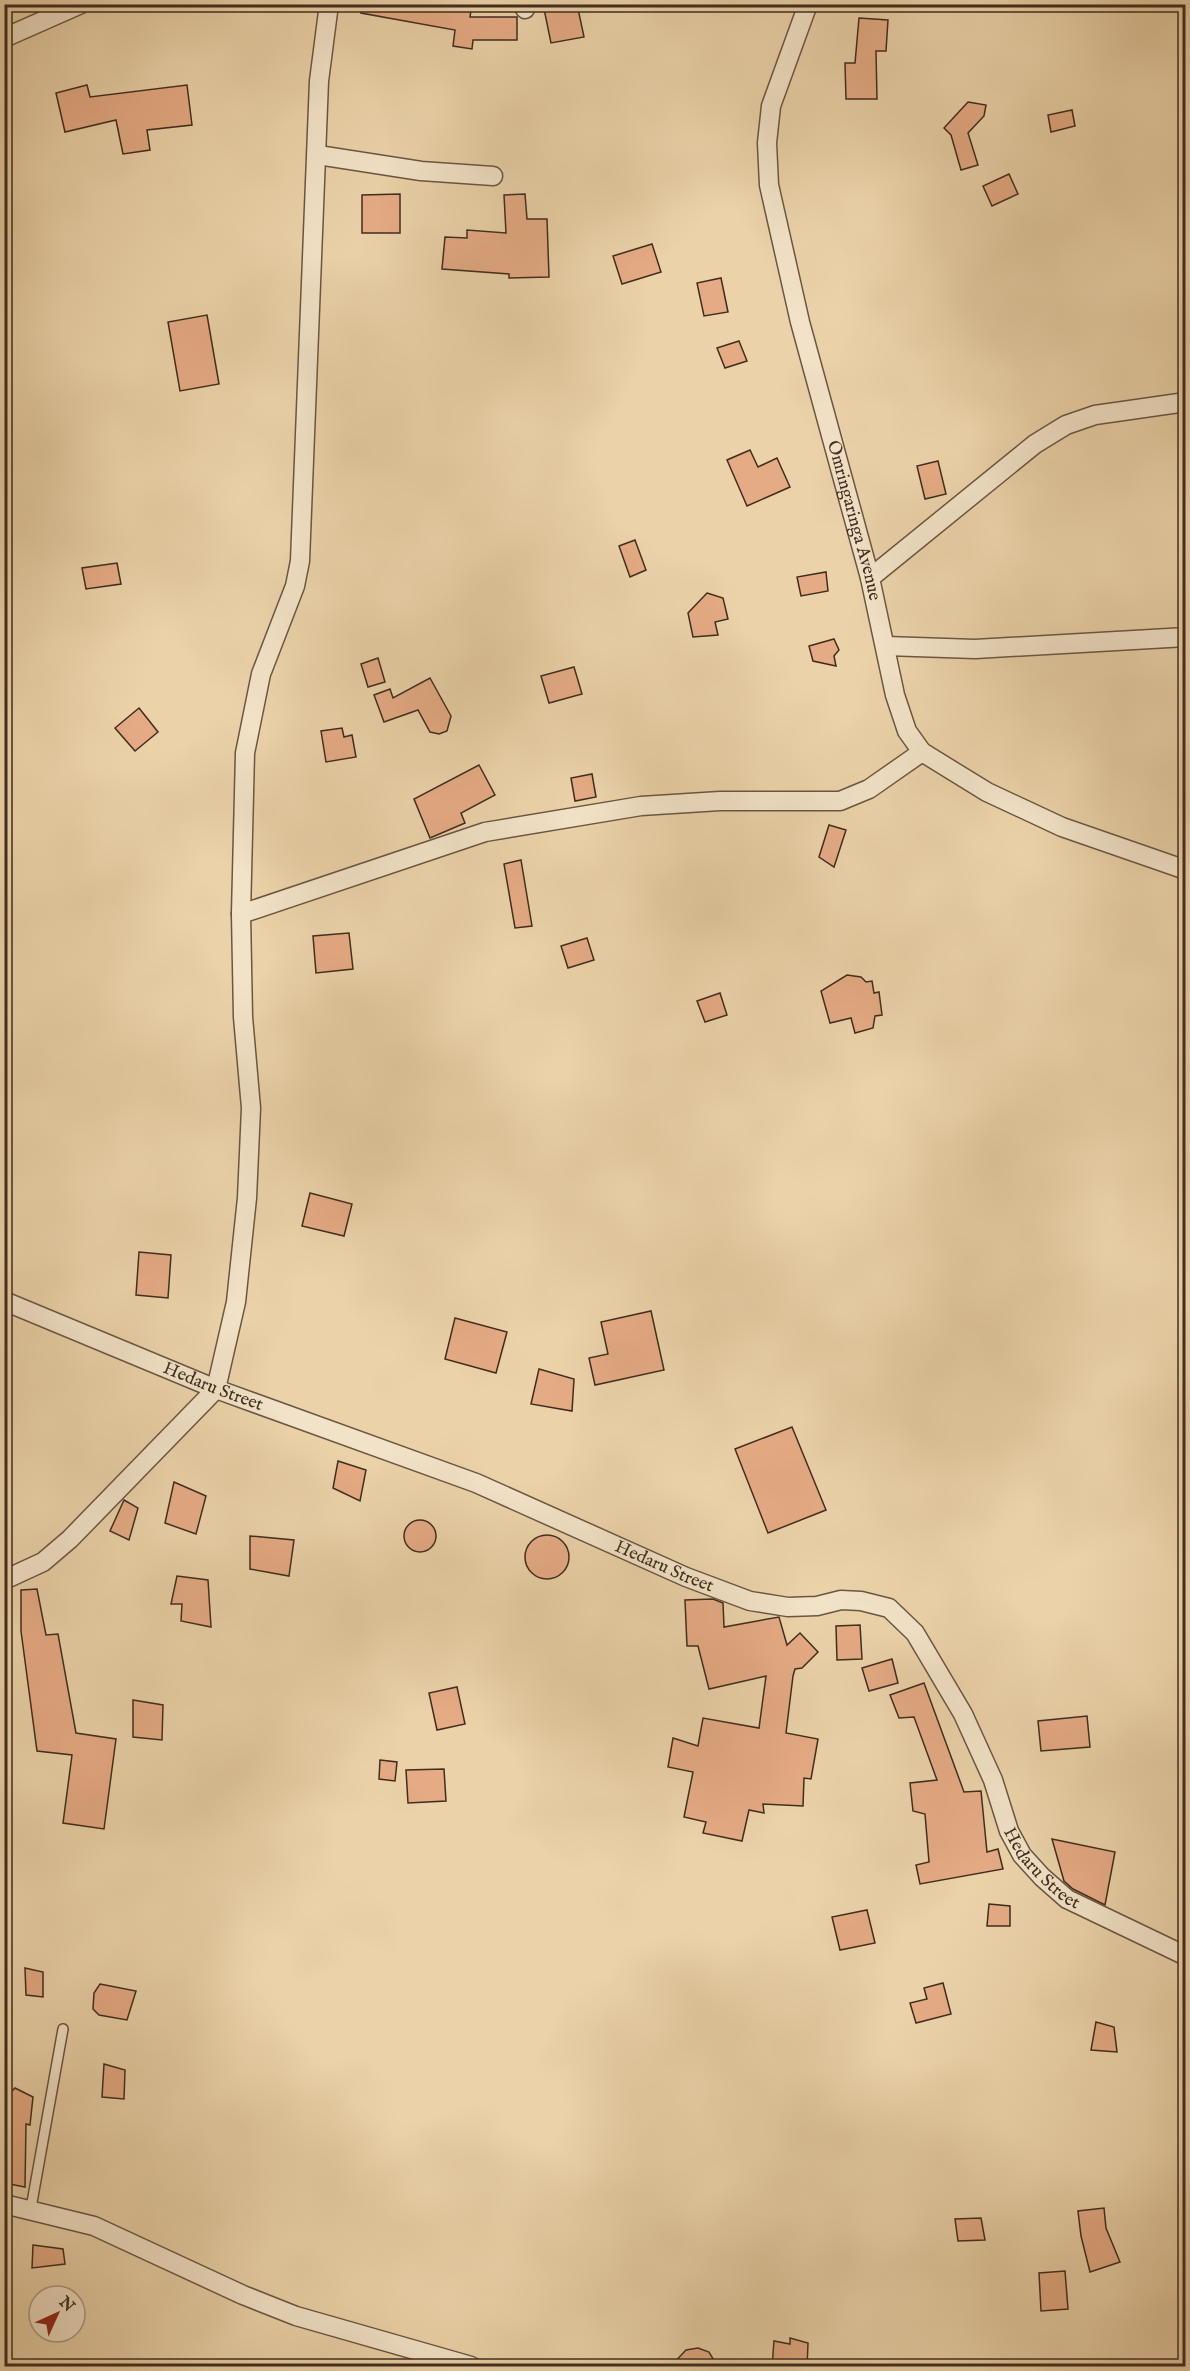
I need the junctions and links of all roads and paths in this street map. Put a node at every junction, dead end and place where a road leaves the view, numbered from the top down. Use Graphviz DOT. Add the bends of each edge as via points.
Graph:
graph roads {
  1 [pos="81,4"];
  2 [pos="329,4"];
  3 [pos="808,4"];
  4 [pos="4,38"];
  5 [pos="318,155"];
  6 [pos="493,176"];
  7 [pos="1185,402"];
  8 [pos="870,578"];
  9 [pos="1185,637"];
  10 [pos="886,646"];
  11 [pos="922,752"];
  12 [pos="1185,870"];
  13 [pos="241,914"];
  14 [pos="4,1301"];
  15 [pos="216,1389"];
  16 [pos="4,1581"];
  17 [pos="1185,1956"];
  18 [pos="63,2029"];
  19 [pos="4,2204"];
  20 [pos="31,2208"];
  21 [pos="471,2367"];
  1 -- 4 [label="street"];
  2 -- 5 [label="street" via="319,81"];
  3 -- 8 [label="street, Omringaringa Avenue" via="771,106 767,143 769,185 800,322"];
  5 -- 6 [label="street" via="421,171"];
  5 -- 13 [label="street" via="300,561 295,586 261,674 245,753"];
  7 -- 8 [label="street" via="1095,415 1066,425 1035,444"];
  8 -- 10 [label="street, Omringaringa Avenue"];
  9 -- 10 [label="street" via="975,649"];
  10 -- 11 [label="street, Omringaringa Avenue" via="907,731"];
  11 -- 12 [label="street, Omringaringa Avenue" via="987,792 1062,827"];
  11 -- 13 [label="street" via="869,789 840,801 720,801 641,806 485,832"];
  13 -- 15 [label="street" via="250,1108 247,1198 236,1302"];
  14 -- 15 [label="street, Hedaru Street"];
  15 -- 16 [label="street" via="70,1539 43,1562"];
  15 -- 17 [label="street, Hedaru Street" via="476,1483 686,1577 750,1601 788,1607 841,1600 890,1608 915,1633 958,1705 1022,1855 1067,1899"];
  18 -- 20 [label="lane"];
  19 -- 20 [label="street"];
  20 -- 21 [label="street" via="94,2226 296,2316"];
}
